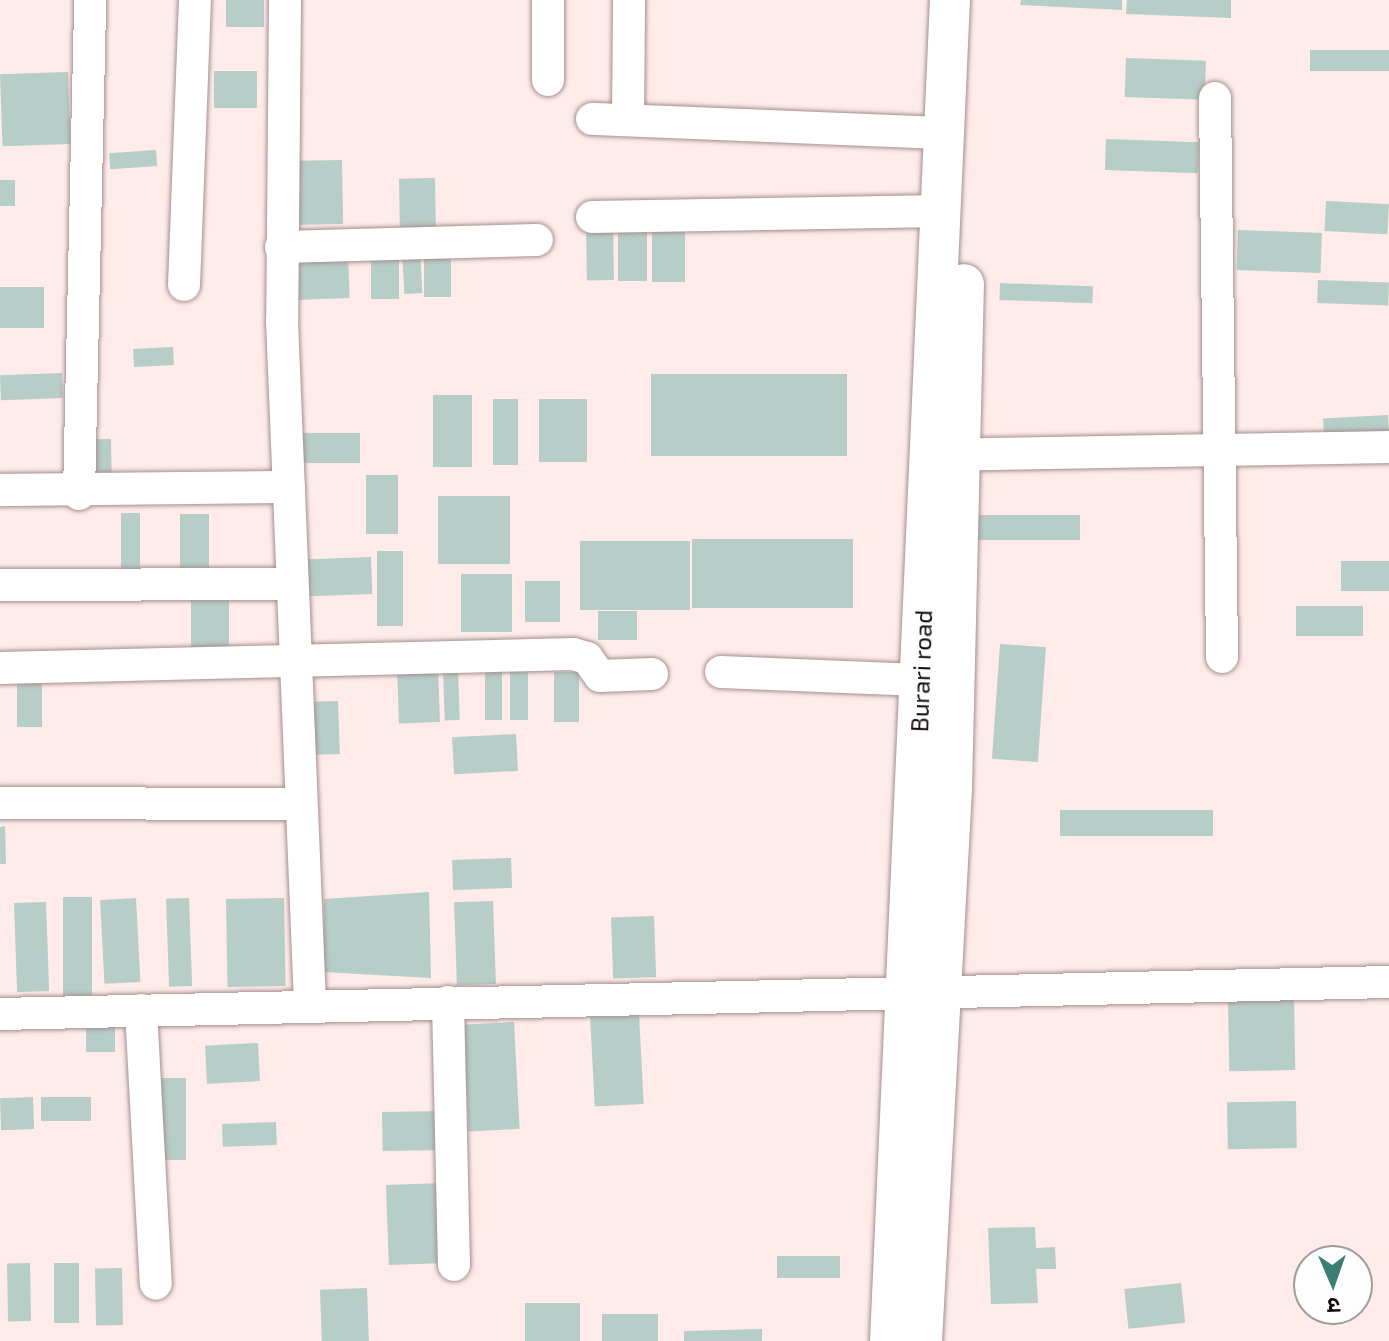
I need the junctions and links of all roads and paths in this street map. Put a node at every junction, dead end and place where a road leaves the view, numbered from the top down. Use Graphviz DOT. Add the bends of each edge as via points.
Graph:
graph roads {
  1 [pos="90,0"];
  2 [pos="195,0"];
  3 [pos="285,0"];
  4 [pos="548,0"];
  5 [pos="629,0"];
  6 [pos="950,0"];
  7 [pos="978,0"];
  8 [pos="548,80"];
  9 [pos="1215,98"];
  10 [pos="592,119"];
  11 [pos="628,120"];
  12 [pos="944,133"];
  13 [pos="941,211"];
  14 [pos="592,217"];
  15 [pos="537,240"];
  16 [pos="281,247"];
  17 [pos="184,285"];
  18 [pos="1389,447"];
  19 [pos="1221,449"];
  20 [pos="945,454"];
  21 [pos="289,487"];
  22 [pos="0,490"];
  23 [pos="79,494"];
  24 [pos="292,584"];
  25 [pos="0,585"];
  26 [pos="1222,657"];
  27 [pos="296,665"];
  28 [pos="0,668"];
  29 [pos="721,672"];
  30 [pos="652,674"];
  31 [pos="920,680"];
  32 [pos="0,803"];
  33 [pos="301,804"];
  34 [pos="1389,982"];
  35 [pos="925,995"];
  36 [pos="448,1002"];
  37 [pos="310,1004"];
  38 [pos="141,1010"];
  39 [pos="0,1014"];
  40 [pos="454,1265"];
  41 [pos="156,1284"];
  42 [pos="890,1341"];
  43 [pos="922,1341"];
  1 -- 23 [label="street"];
  2 -- 17 [label="street"];
  3 -- 16 [label="street"];
  4 -- 8 [label="street"];
  5 -- 11 [label="street"];
  6 -- 12 [label="main road, Burari road"];
  7 -- 20 [label="main road, Burari road"];
  9 -- 19 [label="street"];
  10 -- 11 [label="street"];
  11 -- 12 [label="street"];
  12 -- 13 [label="main road, Burari road"];
  13 -- 14 [label="street"];
  13 -- 20 [label="main road, Burari road"];
  15 -- 16 [label="street"];
  16 -- 21 [label="street"];
  18 -- 19 [label="street"];
  19 -- 20 [label="street"];
  19 -- 26 [label="street"];
  20 -- 31 [label="main road, Burari road"];
  20 -- 35 [label="main road, Burari road"];
  21 -- 23 [label="street"];
  21 -- 24 [label="street"];
  22 -- 23 [label="street"];
  24 -- 25 [label="street"];
  24 -- 27 [label="street"];
  27 -- 28 [label="street"];
  27 -- 30 [label="street" via="573,654 587,658 600,676"];
  27 -- 33 [label="street"];
  29 -- 31 [label="street"];
  31 -- 35 [label="main road, Burari road"];
  32 -- 33 [label="street"];
  33 -- 37 [label="street"];
  34 -- 35 [label="street"];
  35 -- 36 [label="street"];
  35 -- 42 [label="main road, Burari road"];
  35 -- 43 [label="main road, Burari road"];
  36 -- 37 [label="street"];
  36 -- 40 [label="street"];
  37 -- 38 [label="street"];
  38 -- 39 [label="street"];
  38 -- 41 [label="street"];
}
